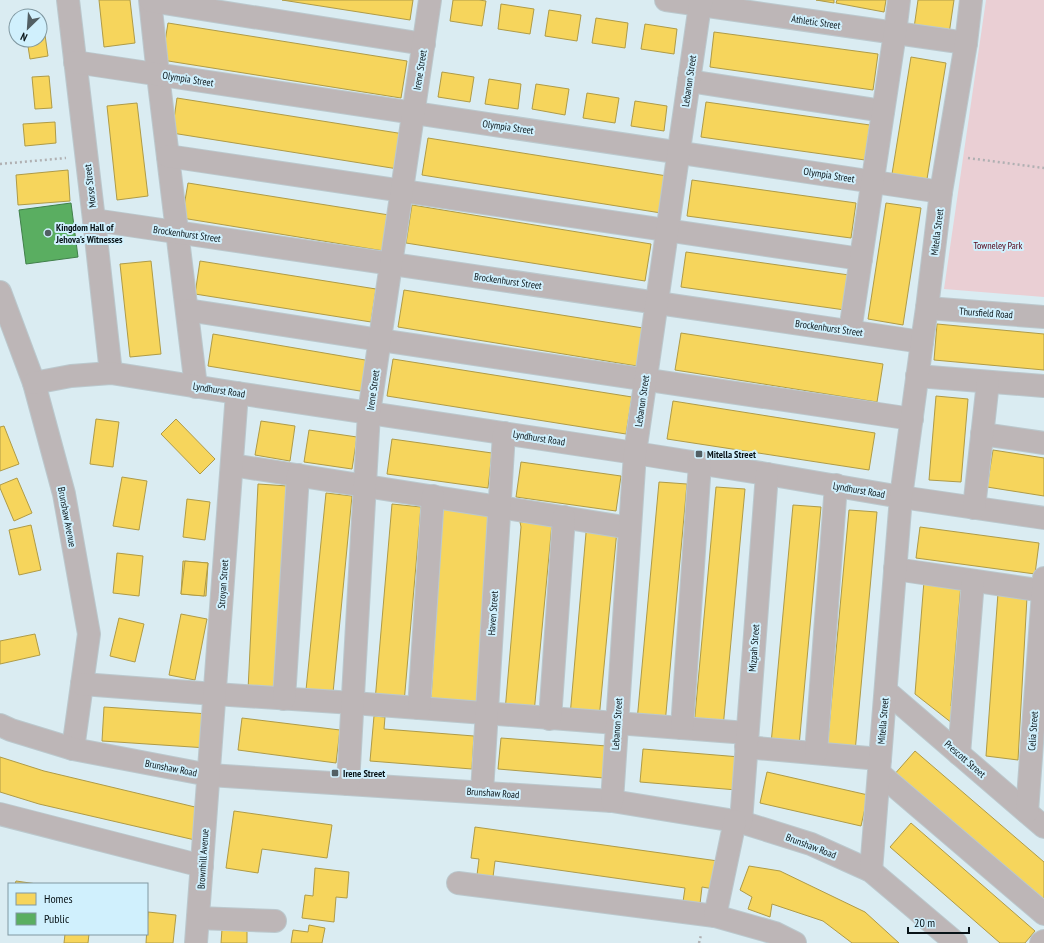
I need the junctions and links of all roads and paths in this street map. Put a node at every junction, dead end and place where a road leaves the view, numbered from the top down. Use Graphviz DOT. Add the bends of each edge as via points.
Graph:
graph roads {
  1 [pos="68,0"];
  2 [pos="430,0"];
  3 [pos="666,0"];
  4 [pos="899,0"];
  5 [pos="971,0"];
  6 [pos="150,1"];
  7 [pos="701,2"];
  8 [pos="895,33"];
  9 [pos="966,43"];
  10 [pos="424,44"];
  11 [pos="75,62"];
  12 [pos="158,75"];
  13 [pos="689,81"];
  14 [pos="883,111"];
  15 [pos="413,113"];
  16 [pos="679,153"];
  17 [pos="86,156"];
  18 [pos="168,156"];
  19 [pos="948,156"];
  20 [pos="0,164"];
  21 [pos="1044,168"];
  22 [pos="872,182"];
  23 [pos="402,191"];
  24 [pos="941,192"];
  25 [pos="94,220"];
  26 [pos="667,230"];
  27 [pos="177,232"];
  28 [pos="861,260"];
  29 [pos="391,264"];
  30 [pos="0,292"];
  31 [pos="657,303"];
  32 [pos="927,308"];
  33 [pos="187,310"];
  34 [pos="1044,317"];
  35 [pos="850,331"];
  36 [pos="380,340"];
  37 [pos="922,342"];
  38 [pos="110,373"];
  39 [pos="917,376"];
  40 [pos="646,379"];
  41 [pos="988,382"];
  42 [pos="34,383"];
  43 [pos="1044,386"];
  44 [pos="196,387"];
  45 [pos="237,393"];
  46 [pos="369,412"];
  47 [pos="912,419"];
  48 [pos="504,433"];
  49 [pos="982,434"];
  50 [pos="1044,443"];
  51 [pos="635,453"];
  52 [pos="700,463"];
  53 [pos="232,465"];
  54 [pos="767,474"];
  55 [pos="298,475"];
  56 [pos="365,485"];
  57 [pos="836,486"];
  58 [pos="433,496"];
  59 [pos="901,497"];
  60 [pos="499,507"];
  61 [pos="974,508"];
  62 [pos="564,517"];
  63 [pos="1044,518"];
  64 [pos="630,528"];
  65 [pos="895,569"];
  66 [pos="973,581"];
  67 [pos="1044,587"];
  68 [pos="82,684"];
  69 [pos="1040,688"];
  70 [pos="886,691"];
  71 [pos="215,694"];
  72 [pos="284,699"];
  73 [pos="353,703"];
  74 [pos="419,708"];
  75 [pos="486,714"];
  76 [pos="550,719"];
  77 [pos="617,724"];
  78 [pos="0,726"];
  79 [pos="682,728"];
  80 [pos="1039,729"];
  81 [pos="747,740"];
  82 [pos="73,749"];
  83 [pos="816,753"];
  84 [pos="959,754"];
  85 [pos="880,766"];
  86 [pos="209,775"];
  87 [pos="348,784"];
  88 [pos="482,792"];
  89 [pos="612,801"];
  90 [pos="1027,812"];
  91 [pos="0,814"];
  92 [pos="738,822"];
  93 [pos="1044,827"];
  94 [pos="202,866"];
  95 [pos="872,871"];
  96 [pos="458,883"];
  97 [pos="1044,914"];
  98 [pos="715,916"];
  99 [pos="198,918"];
  100 [pos="275,921"];
  101 [pos="1044,940"];
  102 [pos="196,943"];
  103 [pos="795,943"];
  104 [pos="956,943"];
  105 [pos="1041,943"];
  1 -- 11 [label="street, Morse Street"];
  2 -- 10 [label="street, Irene Street"];
  3 -- 7 [label="street, Athletic Street"];
  4 -- 8 [label="street"];
  5 -- 9 [label="street, Mitella Street"];
  6 -- 10 [label="street"];
  6 -- 12 [label="street"];
  7 -- 8 [label="street, Athletic Street"];
  7 -- 13 [label="street, Lebanon Street"];
  8 -- 9 [label="street, Athletic Street"];
  8 -- 14 [label="street"];
  9 -- 19 [label="street, Mitella Street"];
  10 -- 15 [label="street, Irene Street"];
  11 -- 12 [label="street, Olympia Street"];
  11 -- 17 [label="street, Morse Street"];
  12 -- 15 [label="street, Olympia Street"];
  12 -- 18 [label="street"];
  13 -- 14 [label="street"];
  13 -- 16 [label="street, Lebanon Street"];
  14 -- 22 [label="street"];
  15 -- 16 [label="street, Olympia Street"];
  15 -- 23 [label="street, Irene Street"];
  16 -- 22 [label="street, Olympia Street"];
  16 -- 26 [label="street, Lebanon Street"];
  17 -- 20 [label="path"];
  17 -- 25 [label="street, Morse Street"];
  18 -- 23 [label="street"];
  18 -- 27 [label="street"];
  19 -- 21 [label="path"];
  19 -- 24 [label="street, Mitella Street"];
  22 -- 24 [label="street, Olympia Street"];
  22 -- 28 [label="street"];
  23 -- 26 [label="street"];
  23 -- 29 [label="street, Irene Street"];
  24 -- 32 [label="street, Mitella Street"];
  25 -- 27 [label="street, Brockenhurst Street"];
  25 -- 38 [label="street, Morse Street"];
  26 -- 28 [label="street"];
  26 -- 31 [label="street, Lebanon Street"];
  27 -- 29 [label="street, Brockenhurst Street"];
  27 -- 33 [label="street"];
  28 -- 35 [label="street"];
  29 -- 31 [label="street, Brockenhurst Street"];
  29 -- 36 [label="street, Irene Street"];
  30 -- 42 [label="street, Brunshaw Avenue"];
  31 -- 35 [label="street, Brockenhurst Street"];
  31 -- 40 [label="street, Lebanon Street"];
  32 -- 34 [label="street, Thursfield Road"];
  32 -- 37 [label="street, Mitella Street"];
  33 -- 36 [label="street"];
  33 -- 44 [label="street"];
  35 -- 37 [label="street, Brockenhurst Street"];
  36 -- 40 [label="street"];
  36 -- 46 [label="street, Irene Street"];
  37 -- 39 [label="street, Mitella Street"];
  38 -- 42 [label="street, Lyndhurst Road" via="71,376"];
  38 -- 44 [label="street, Lyndhurst Road"];
  39 -- 41 [label="street"];
  39 -- 47 [label="street, Mitella Street"];
  40 -- 47 [label="street"];
  40 -- 51 [label="street, Lebanon Street"];
  41 -- 43 [label="street"];
  41 -- 49 [label="street"];
  42 -- 68 [label="street, Brunshaw Avenue" via="64,494 88,634"];
  44 -- 45 [label="street, Lyndhurst Road"];
  45 -- 46 [label="street, Lyndhurst Road"];
  45 -- 53 [label="street, Stroyan Street"];
  46 -- 48 [label="street, Lyndhurst Road"];
  46 -- 56 [label="street, Irene Street"];
  47 -- 59 [label="street, Mitella Street"];
  48 -- 51 [label="street, Lyndhurst Road"];
  48 -- 60 [label="street, Haven Street"];
  49 -- 50 [label="street"];
  49 -- 61 [label="street"];
  51 -- 52 [label="street, Lyndhurst Road"];
  51 -- 64 [label="street, Lebanon Street"];
  52 -- 54 [label="street, Lyndhurst Road"];
  52 -- 79 [label="street"];
  53 -- 55 [label="street"];
  53 -- 71 [label="street, Stroyan Street"];
  54 -- 57 [label="street, Lyndhurst Road"];
  54 -- 81 [label="street, Mizpah Street"];
  55 -- 56 [label="street"];
  55 -- 72 [label="street"];
  56 -- 58 [label="street"];
  56 -- 73 [label="street, Irene Street"];
  57 -- 59 [label="street, Lyndhurst Road"];
  57 -- 83 [label="street"];
  58 -- 60 [label="street"];
  58 -- 74 [label="street"];
  59 -- 61 [label="street, Lyndhurst Road"];
  59 -- 65 [label="street, Mitella Street"];
  60 -- 62 [label="street"];
  60 -- 75 [label="street, Haven Street"];
  61 -- 63 [label="street, Lyndhurst Road"];
  62 -- 64 [label="street"];
  62 -- 76 [label="street"];
  64 -- 77 [label="street, Lebanon Street"];
  65 -- 66 [label="street"];
  65 -- 70 [label="street, Mitella Street"];
  66 -- 67 [label="street"];
  66 -- 84 [label="street"];
  67 -- 69 [label="street, Celia Street"];
  68 -- 71 [label="street"];
  68 -- 82 [label="street, Brunshaw Avenue"];
  69 -- 80 [label="street, Celia Street"];
  70 -- 84 [label="street, Prescott Street"];
  70 -- 85 [label="street, Mitella Street"];
  71 -- 72 [label="street"];
  71 -- 86 [label="street, Stroyan Street"];
  72 -- 73 [label="street"];
  73 -- 74 [label="street"];
  73 -- 87 [label="street, Irene Street"];
  74 -- 75 [label="street"];
  75 -- 76 [label="street"];
  75 -- 88 [label="street, Haven Street"];
  76 -- 77 [label="street"];
  77 -- 79 [label="street"];
  77 -- 89 [label="street, Lebanon Street"];
  78 -- 82 [label="street, Brunshaw Road"];
  79 -- 81 [label="street"];
  80 -- 90 [label="street, Celia Street"];
  81 -- 83 [label="street"];
  81 -- 92 [label="street, Mizpah Street"];
  82 -- 86 [label="street, Brunshaw Road"];
  83 -- 85 [label="street"];
  84 -- 90 [label="street, Prescott Street"];
  85 -- 95 [label="street, Mitella Street"];
  85 -- 97 [label="street"];
  86 -- 87 [label="street, Brunshaw Road"];
  86 -- 94 [label="street, Brownhill Avenue"];
  87 -- 88 [label="street, Brunshaw Road"];
  88 -- 89 [label="street, Brunshaw Road"];
  89 -- 92 [label="street, Brunshaw Road"];
  90 -- 93 [label="street, Prescott Street"];
  91 -- 94 [label="street"];
  92 -- 95 [label="street, Brunshaw Road" via="810,844"];
  92 -- 98 [label="street, Mizpah Street"];
  94 -- 99 [label="street, Brownhill Avenue"];
  95 -- 104 [label="street, Brunshaw Road"];
  96 -- 98 [label="street"];
  98 -- 103 [label="street" via="776,933"];
  99 -- 100 [label="street"];
  99 -- 102 [label="street, Brownhill Avenue"];
  101 -- 105 [label="street"];
}
